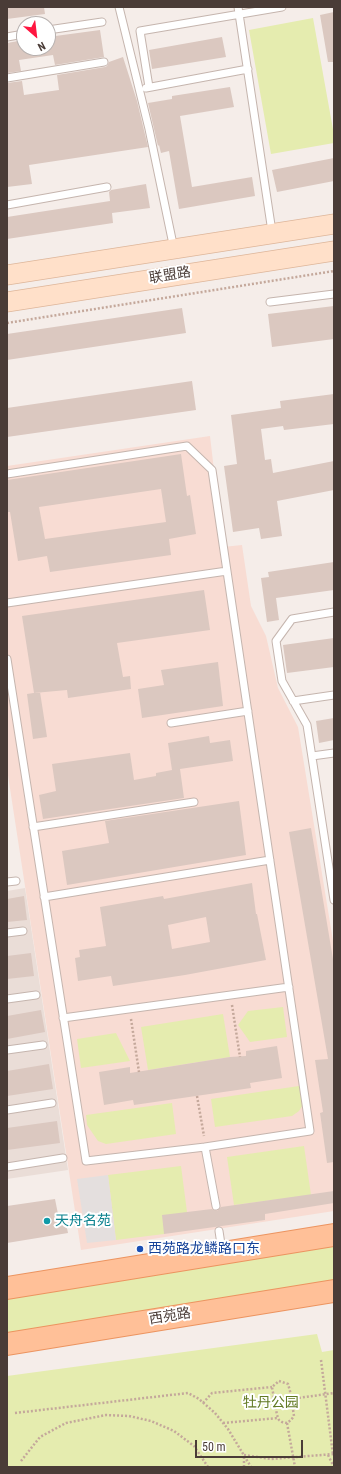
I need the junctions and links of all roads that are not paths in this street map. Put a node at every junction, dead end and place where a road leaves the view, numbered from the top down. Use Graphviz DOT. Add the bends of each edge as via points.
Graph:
graph roads {
  1 [pos="119,7"];
  2 [pos="282,7"];
  3 [pos="238,11"];
  4 [pos="102,22"];
  5 [pos="56,29"];
  6 [pos="104,62"];
  7 [pos="248,69"];
  8 [pos="7,78"];
  9 [pos="149,87"];
  10 [pos="139,89"];
  11 [pos="107,187"];
  12 [pos="7,205"];
  13 [pos="334,224"];
  14 [pos="274,234"];
  15 [pos="174,249"];
  16 [pos="334,251"];
  17 [pos="7,275"];
  18 [pos="334,294"];
  19 [pos="7,302"];
  20 [pos="270,302"];
  21 [pos="7,474"];
  22 [pos="227,571"];
  23 [pos="7,603"];
  24 [pos="334,612"];
  25 [pos="7,659"];
  26 [pos="334,695"];
  27 [pos="293,701"];
  28 [pos="248,711"];
  29 [pos="171,723"];
  30 [pos="334,753"];
  31 [pos="312,756"];
  32 [pos="194,802"];
  33 [pos="33,827"];
  34 [pos="270,860"];
  35 [pos="16,881"];
  36 [pos="7,882"];
  37 [pos="44,896"];
  38 [pos="334,900"];
  39 [pos="24,930"];
  40 [pos="7,933"];
  41 [pos="289,987"];
  42 [pos="36,995"];
  43 [pos="7,999"];
  44 [pos="63,1018"];
  45 [pos="44,1045"];
  46 [pos="7,1050"];
  47 [pos="52,1103"];
  48 [pos="7,1110"];
  49 [pos="205,1147"];
  50 [pos="63,1158"];
  51 [pos="7,1167"];
  52 [pos="216,1206"];
  53 [pos="219,1232"];
  54 [pos="334,1235"];
  55 [pos="223,1253"];
  56 [pos="7,1288"];
  57 [pos="334,1291"];
  58 [pos="7,1344"];
  1 -- 10 [label="lane"];
  2 -- 3 [label="lane"];
  3 -- 7 [label="lane"];
  3 -- 9 [label="lane" via="140,31"];
  4 -- 5 [label="lane"];
  6 -- 8 [label="lane"];
  7 -- 9 [label="lane"];
  7 -- 14 [label="lane"];
  9 -- 10 [label="lane"];
  10 -- 15 [label="lane"];
  11 -- 12 [label="lane"];
  13 -- 14 [label="main road, 联盟路"];
  14 -- 15 [label="main road, 联盟路"];
  15 -- 17 [label="main road, 联盟路"];
  16 -- 19 [label="main road, 联盟路"];
  18 -- 20 [label="lane"];
  21 -- 22 [label="lane" via="186,446 212,470"];
  22 -- 23 [label="lane"];
  22 -- 28 [label="lane"];
  24 -- 27 [label="lane" via="292,619 276,641 282,681"];
  25 -- 33 [label="lane"];
  26 -- 27 [label="lane"];
  27 -- 31 [label="lane" via="307,725"];
  28 -- 29 [label="lane"];
  28 -- 34 [label="lane"];
  30 -- 31 [label="lane"];
  31 -- 38 [label="lane"];
  32 -- 33 [label="lane"];
  33 -- 37 [label="lane"];
  34 -- 37 [label="lane"];
  34 -- 41 [label="lane"];
  35 -- 36 [label="lane"];
  37 -- 44 [label="lane"];
  39 -- 40 [label="lane"];
  41 -- 44 [label="lane"];
  41 -- 49 [label="lane" via="310,1131"];
  42 -- 43 [label="lane"];
  44 -- 49 [label="lane" via="86,1161"];
  45 -- 46 [label="lane"];
  47 -- 48 [label="lane"];
  49 -- 52 [label="lane"];
  50 -- 51 [label="lane"];
  53 -- 55 [label="lane"];
  54 -- 55 [label="main road"];
  55 -- 56 [label="main road"];
  57 -- 58 [label="main road, 西苑路"];
}
